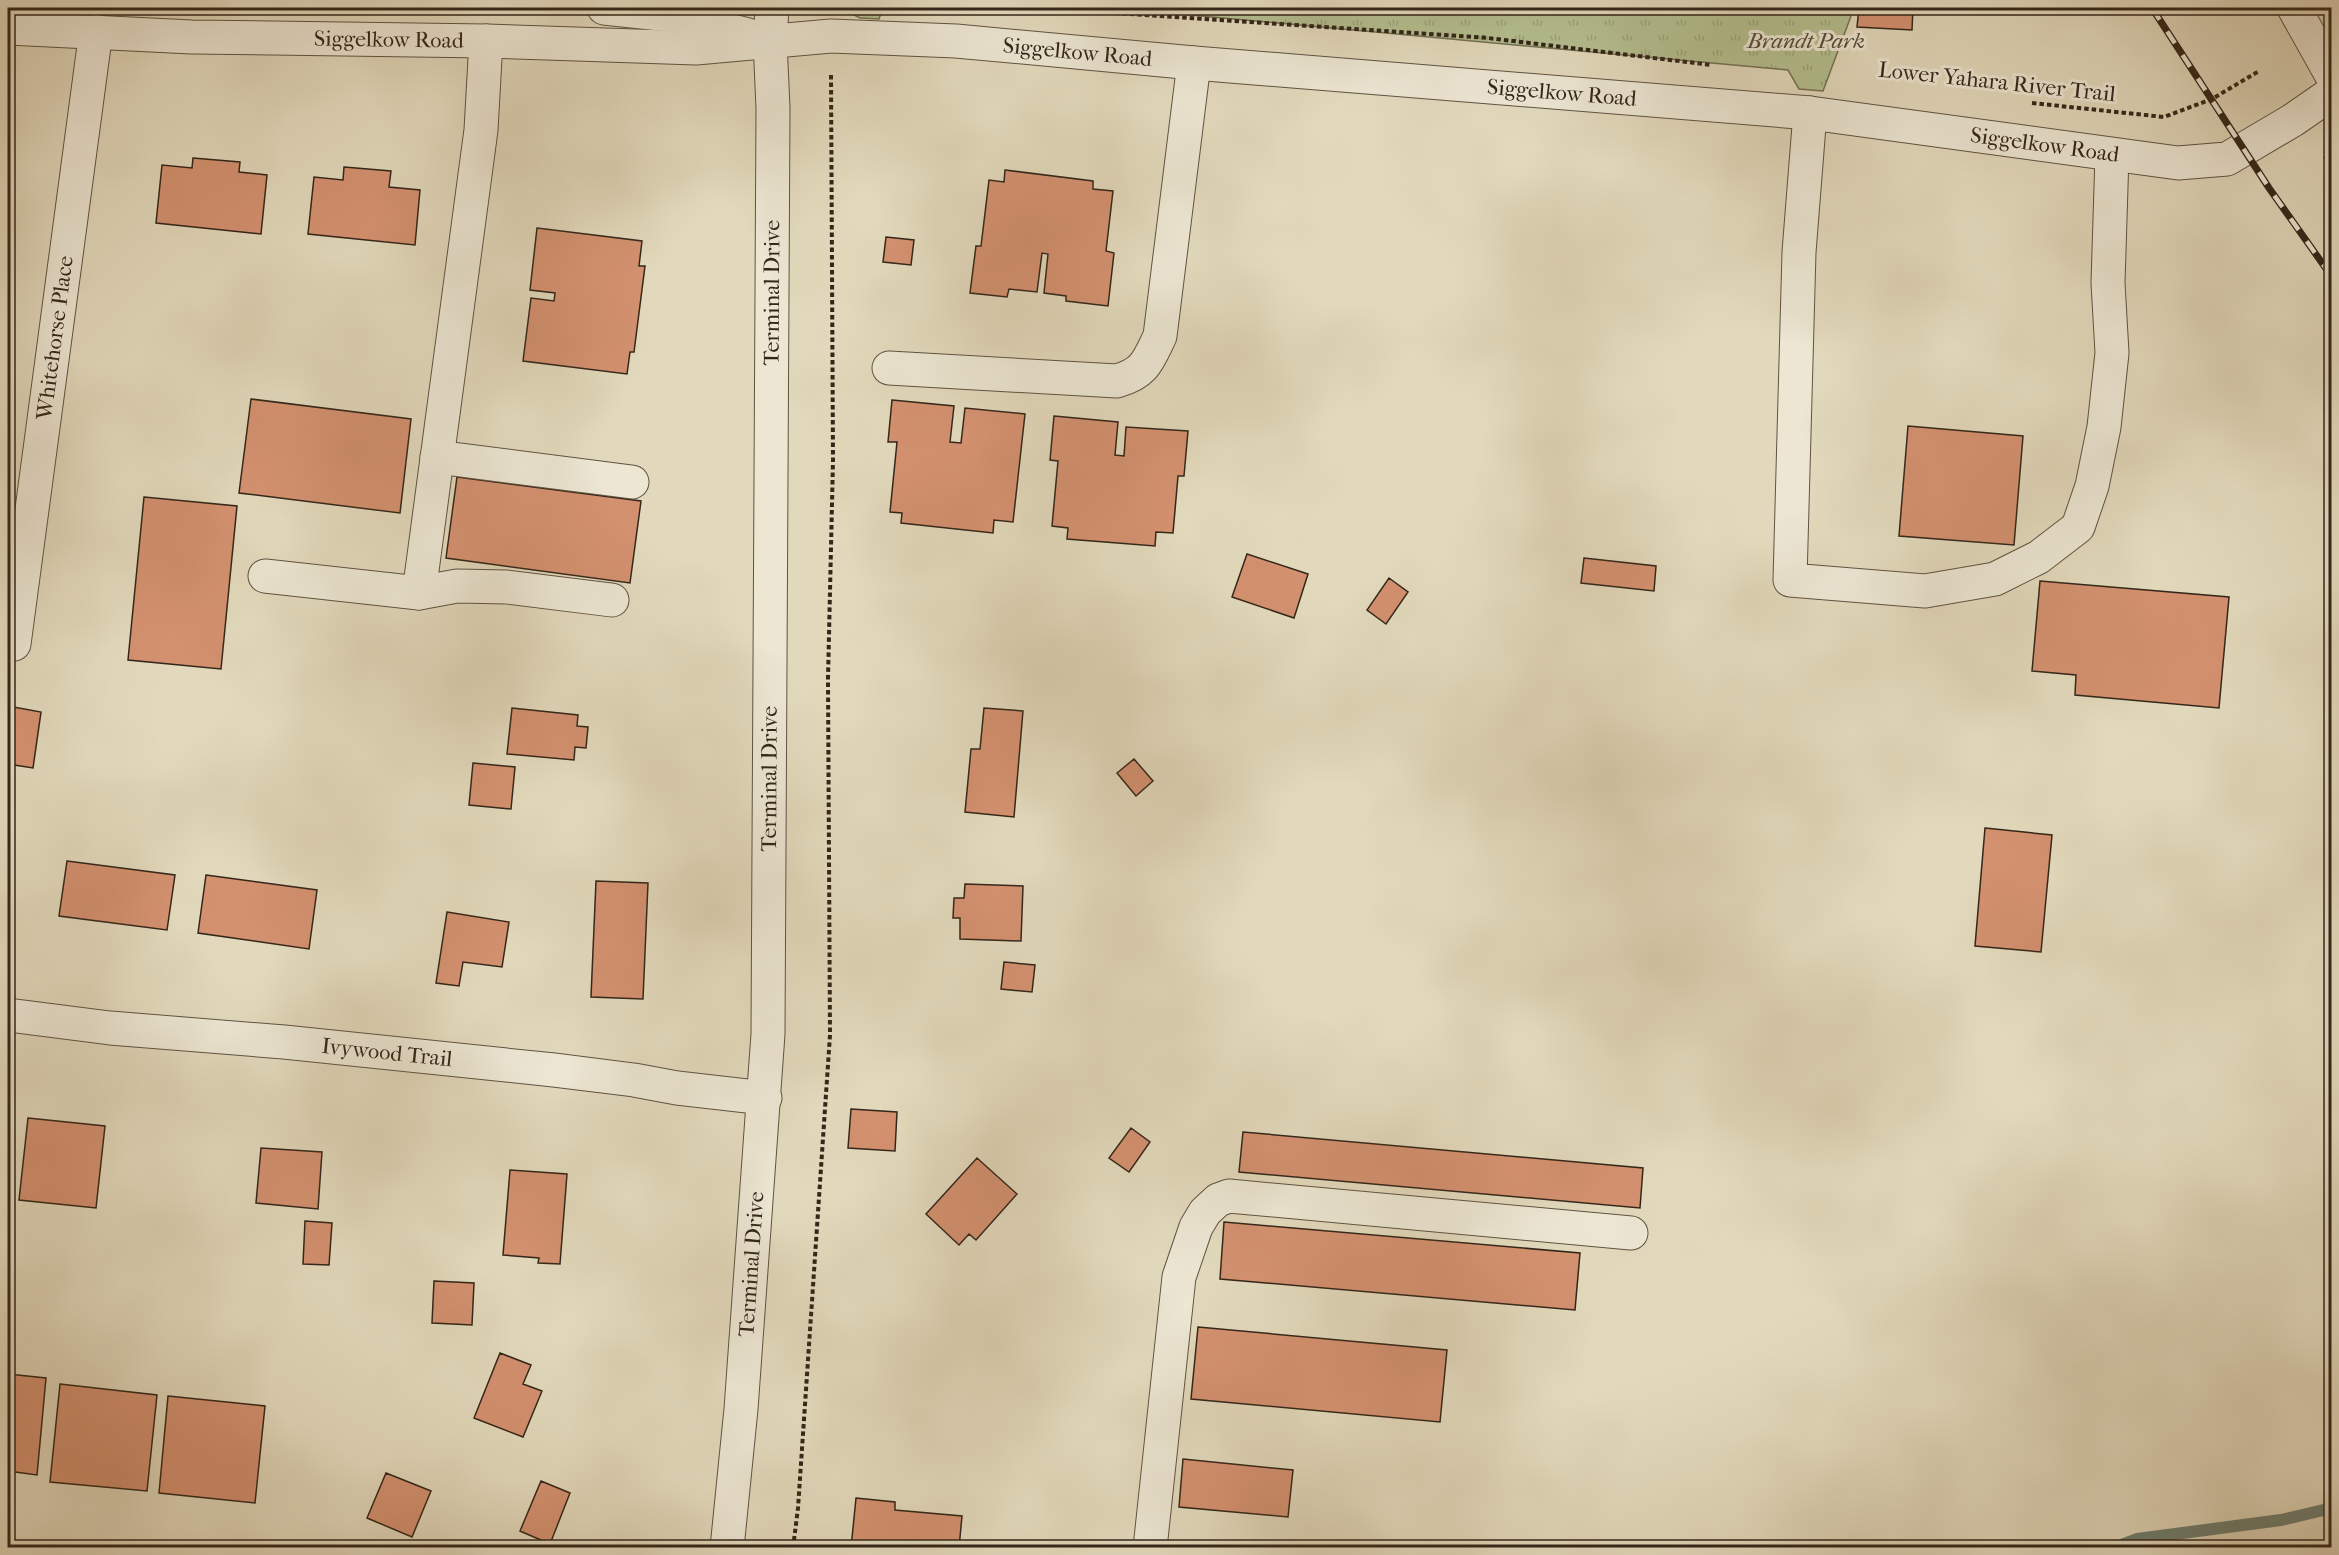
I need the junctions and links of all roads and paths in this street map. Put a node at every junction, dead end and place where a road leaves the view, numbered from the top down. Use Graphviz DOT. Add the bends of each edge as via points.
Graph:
graph roads {
  1 [pos="604,8"];
  2 [pos="772,8"];
  3 [pos="1040,8"];
  4 [pos="2294,8"];
  5 [pos="109,24"];
  6 [pos="8,28"];
  7 [pos="831,36"];
  8 [pos="486,41"];
  9 [pos="770,41"];
  10 [pos="1194,63"];
  11 [pos="1720,66"];
  12 [pos="2259,71"];
  13 [pos="2331,76"];
  14 [pos="2331,93"];
  15 [pos="2023,102"];
  16 [pos="1810,113"];
  17 [pos="2112,155"];
  18 [pos="2324,156"];
  19 [pos="2331,161"];
  20 [pos="889,368"];
  21 [pos="437,457"];
  22 [pos="632,482"];
  23 [pos="265,576"];
  24 [pos="419,593"];
  25 [pos="612,600"];
  26 [pos="14,644"];
  27 [pos="8,1015"];
  28 [pos="765,1098"];
  29 [pos="1631,1233"];
  30 [pos="727,1548"];
  31 [pos="793,1548"];
  32 [pos="1150,1548"];
  1 -- 9 [label="street, Siggelkow Road" via="670,15"];
  2 -- 9 [label="street, Terminal Drive"];
  3 -- 11 [label="path" via="1488,38"];
  4 -- 13 [label="street"];
  5 -- 6 [label="street, Siggelkow Road"];
  5 -- 8 [label="street, Siggelkow Road" via="192,37"];
  5 -- 26 [label="street, Whitehorse Place"];
  7 -- 9 [label="street, Siggelkow Road"];
  7 -- 10 [label="street, Siggelkow Road" via="956,41"];
  7 -- 31 [label="path" via="830,1035"];
  8 -- 9 [label="street, Siggelkow Road" via="696,48"];
  8 -- 21 [label="street" via="481,130"];
  9 -- 28 [label="street, Terminal Drive" via="773,156"];
  10 -- 16 [label="street, Siggelkow Road"];
  10 -- 20 [label="street" via="1160,336 1146,365 1134,376 1117,381"];
  12 -- 15 [label="path, Lower Yahara River Trail" via="2212,99 2164,117"];
  14 -- 17 [label="street, Siggelkow Road" via="2227,159 2178,163"];
  16 -- 17 [label="street, Siggelkow Road"];
  16 -- 17 [label="street" via="1799,252 1790,579 1925,591 1995,579 2039,557 2078,527 2092,486 2104,427 2112,353 2108,284"];
  18 -- 19 [label="path"];
  21 -- 22 [label="street"];
  21 -- 24 [label="street"];
  23 -- 24 [label="street"];
  24 -- 25 [label="street" via="457,586 507,586"];
  27 -- 28 [label="street, Ivywood Trail" via="554,1070"];
  28 -- 30 [label="street, Terminal Drive"];
  29 -- 32 [label="street" via="1229,1196 1218,1200 1196,1227 1179,1277"];
}
